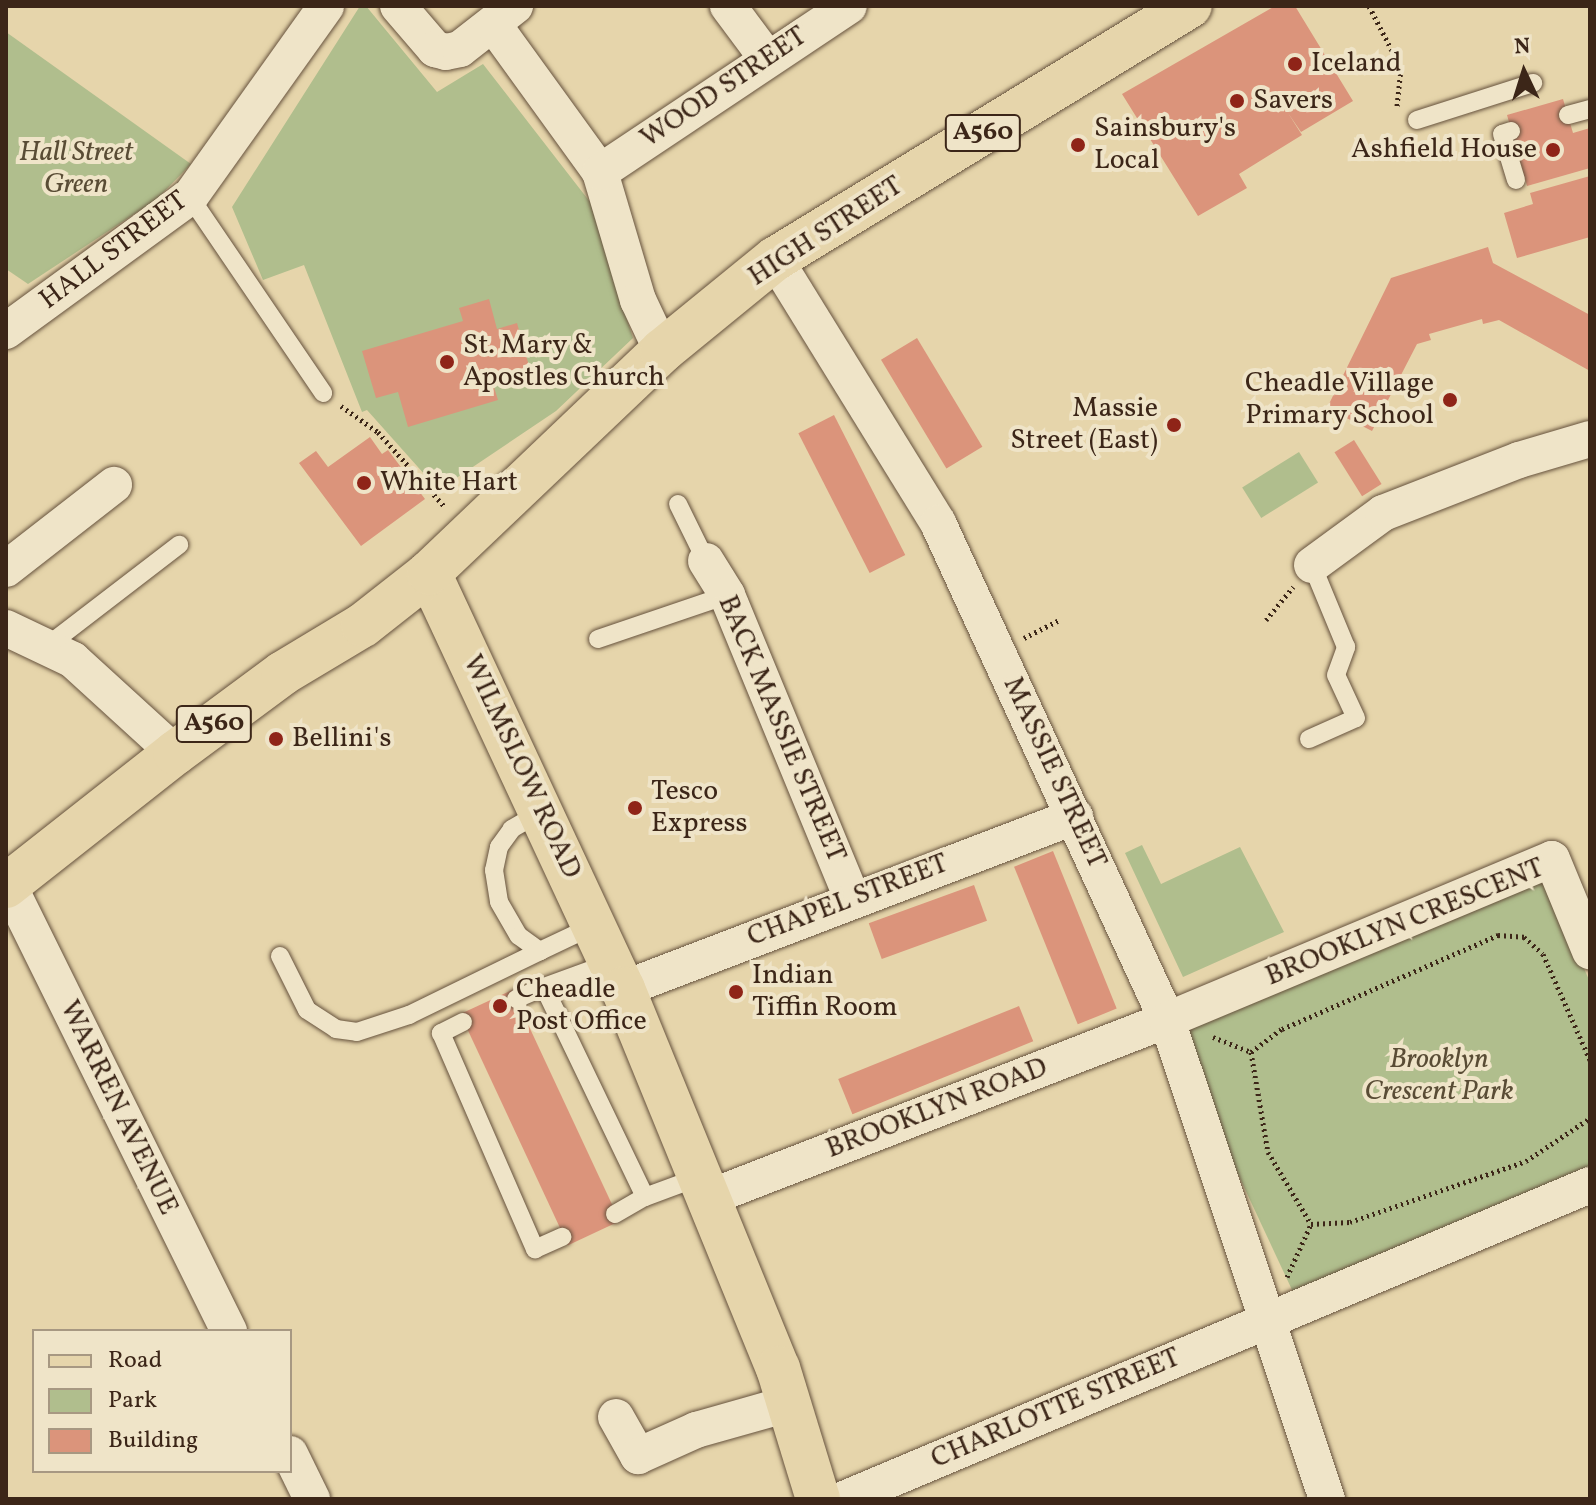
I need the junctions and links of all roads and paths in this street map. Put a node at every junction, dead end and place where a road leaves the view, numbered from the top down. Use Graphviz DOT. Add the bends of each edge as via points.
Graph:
graph roads {
  1 [pos="326,6"];
  2 [pos="398,6"];
  3 [pos="728,6"];
  4 [pos="849,6"];
  5 [pos="1369,6"];
  6 [pos="1168,11"];
  7 [pos="504,15"];
  8 [pos="766,57"];
  9 [pos="1533,83"];
  10 [pos="1590,109"];
  11 [pos="1396,112"];
  12 [pos="1568,115"];
  13 [pos="1417,120"];
  14 [pos="1511,131"];
  15 [pos="600,172"];
  16 [pos="1516,180"];
  17 [pos="190,197"];
  18 [pos="775,259"];
  19 [pos="6,331"];
  20 [pos="662,351"];
  21 [pos="323,393"];
  22 [pos="1590,439"];
  23 [pos="114,485"];
  24 [pos="678,504"];
  25 [pos="471,533"];
  26 [pos="179,545"];
  27 [pos="706,561"];
  28 [pos="1312,565"];
  29 [pos="6,569"];
  30 [pos="429,573"];
  31 [pos="727,595"];
  32 [pos="1266,620"];
  33 [pos="6,628"];
  34 [pos="598,639"];
  35 [pos="46,647"];
  36 [pos="1309,739"];
  37 [pos="175,753"];
  38 [pos="542,811"];
  39 [pos="1075,816"];
  40 [pos="7,885"];
  41 [pos="852,899"];
  42 [pos="542,950"];
  43 [pos="1590,951"];
  44 [pos="280,956"];
  45 [pos="609,959"];
  46 [pos="544,987"];
  47 [pos="516,999"];
  48 [pos="1167,1020"];
  49 [pos="463,1022"];
  50 [pos="1590,1060"];
  51 [pos="1590,1118"];
  52 [pos="1590,1185"];
  53 [pos="703,1188"];
  54 [pos="645,1197"];
  55 [pos="615,1214"];
  56 [pos="1311,1224"];
  57 [pos="562,1237"];
  58 [pos="1268,1318"];
  59 [pos="228,1329"];
  60 [pos="788,1404"];
  61 [pos="616,1417"];
  62 [pos="292,1458"];
  63 [pos="312,1499"];
  64 [pos="818,1499"];
  65 [pos="844,1499"];
  66 [pos="1327,1499"];
  1 -- 17 [label="street, HALL STREET"];
  2 -- 7 [label="street" via="435,49 446,52 460,49"];
  3 -- 8 [label="street"];
  4 -- 8 [label="street, WOOD STREET"];
  5 -- 11 [label="path" via="1401,68"];
  6 -- 18 [label="main road, HIGH STREET / A560"];
  7 -- 15 [label="street"];
  8 -- 15 [label="street, WOOD STREET"];
  9 -- 13 [label="lane"];
  10 -- 12 [label="lane"];
  14 -- 16 [label="lane" via="1502,134"];
  15 -- 20 [label="street" via="638,300"];
  17 -- 19 [label="street, HALL STREET"];
  17 -- 21 [label="lane"];
  18 -- 20 [label="main road, HIGH STREET / A560"];
  18 -- 39 [label="street, MASSIE STREET" via="938,523"];
  20 -- 25 [label="main road, HIGH STREET / A560"];
  21 -- 25 [label="path" via="378,432"];
  22 -- 28 [label="street" via="1519,460 1383,513"];
  23 -- 29 [label="street"];
  24 -- 27 [label="lane"];
  25 -- 30 [label="main road, HIGH STREET / A560"];
  26 -- 35 [label="lane"];
  27 -- 31 [label="street, BACK MASSIE STREET"];
  28 -- 32 [label="path"];
  28 -- 36 [label="lane" via="1346,647 1336,675 1356,718"];
  30 -- 37 [label="main road, A560" via="363,625 283,673"];
  30 -- 38 [label="main road, WILMSLOW ROAD"];
  31 -- 34 [label="lane"];
  31 -- 41 [label="street, BACK MASSIE STREET"];
  33 -- 35 [label="street"];
  35 -- 37 [label="street" via="73,660"];
  37 -- 40 [label="main road, A560"];
  38 -- 42 [label="lane" via="512,829 499,847 494,870 499,902 519,936"];
  38 -- 45 [label="main road, WILMSLOW ROAD"];
  39 -- 41 [label="street, CHAPEL STREET"];
  39 -- 48 [label="street, MASSIE STREET"];
  40 -- 59 [label="street, WARREN AVENUE"];
  41 -- 45 [label="street, CHAPEL STREET"];
  42 -- 44 [label="lane" via="409,1015 357,1032 336,1029 307,1010"];
  42 -- 45 [label="lane"];
  43 -- 48 [label="street, BROOKLYN CRESCENT" via="1552,859"];
  45 -- 46 [label="lane"];
  45 -- 53 [label="main road, WILMSLOW ROAD"];
  46 -- 47 [label="lane"];
  46 -- 54 [label="lane"];
  48 -- 53 [label="street, BROOKLYN ROAD"];
  48 -- 58 [label="street, MASSIE STREET"];
  49 -- 57 [label="lane" via="441,1033 535,1249"];
  50 -- 56 [label="path" via="1543,954 1524,937 1498,935 1466,946 1282,1029 1251,1052 1268,1152"];
  51 -- 56 [label="path" via="1526,1161 1350,1222"];
  52 -- 58 [label="street"];
  53 -- 54 [label="lane"];
  53 -- 60 [label="main road, WILMSLOW ROAD"];
  54 -- 55 [label="lane"];
  56 -- 58 [label="path"];
  58 -- 65 [label="street, CHARLOTTE STREET"];
  58 -- 66 [label="street, MASSIE STREET"];
  60 -- 61 [label="street" via="706,1426 638,1456"];
  60 -- 64 [label="main road, WILMSLOW ROAD"];
  62 -- 63 [label="street"];
}
